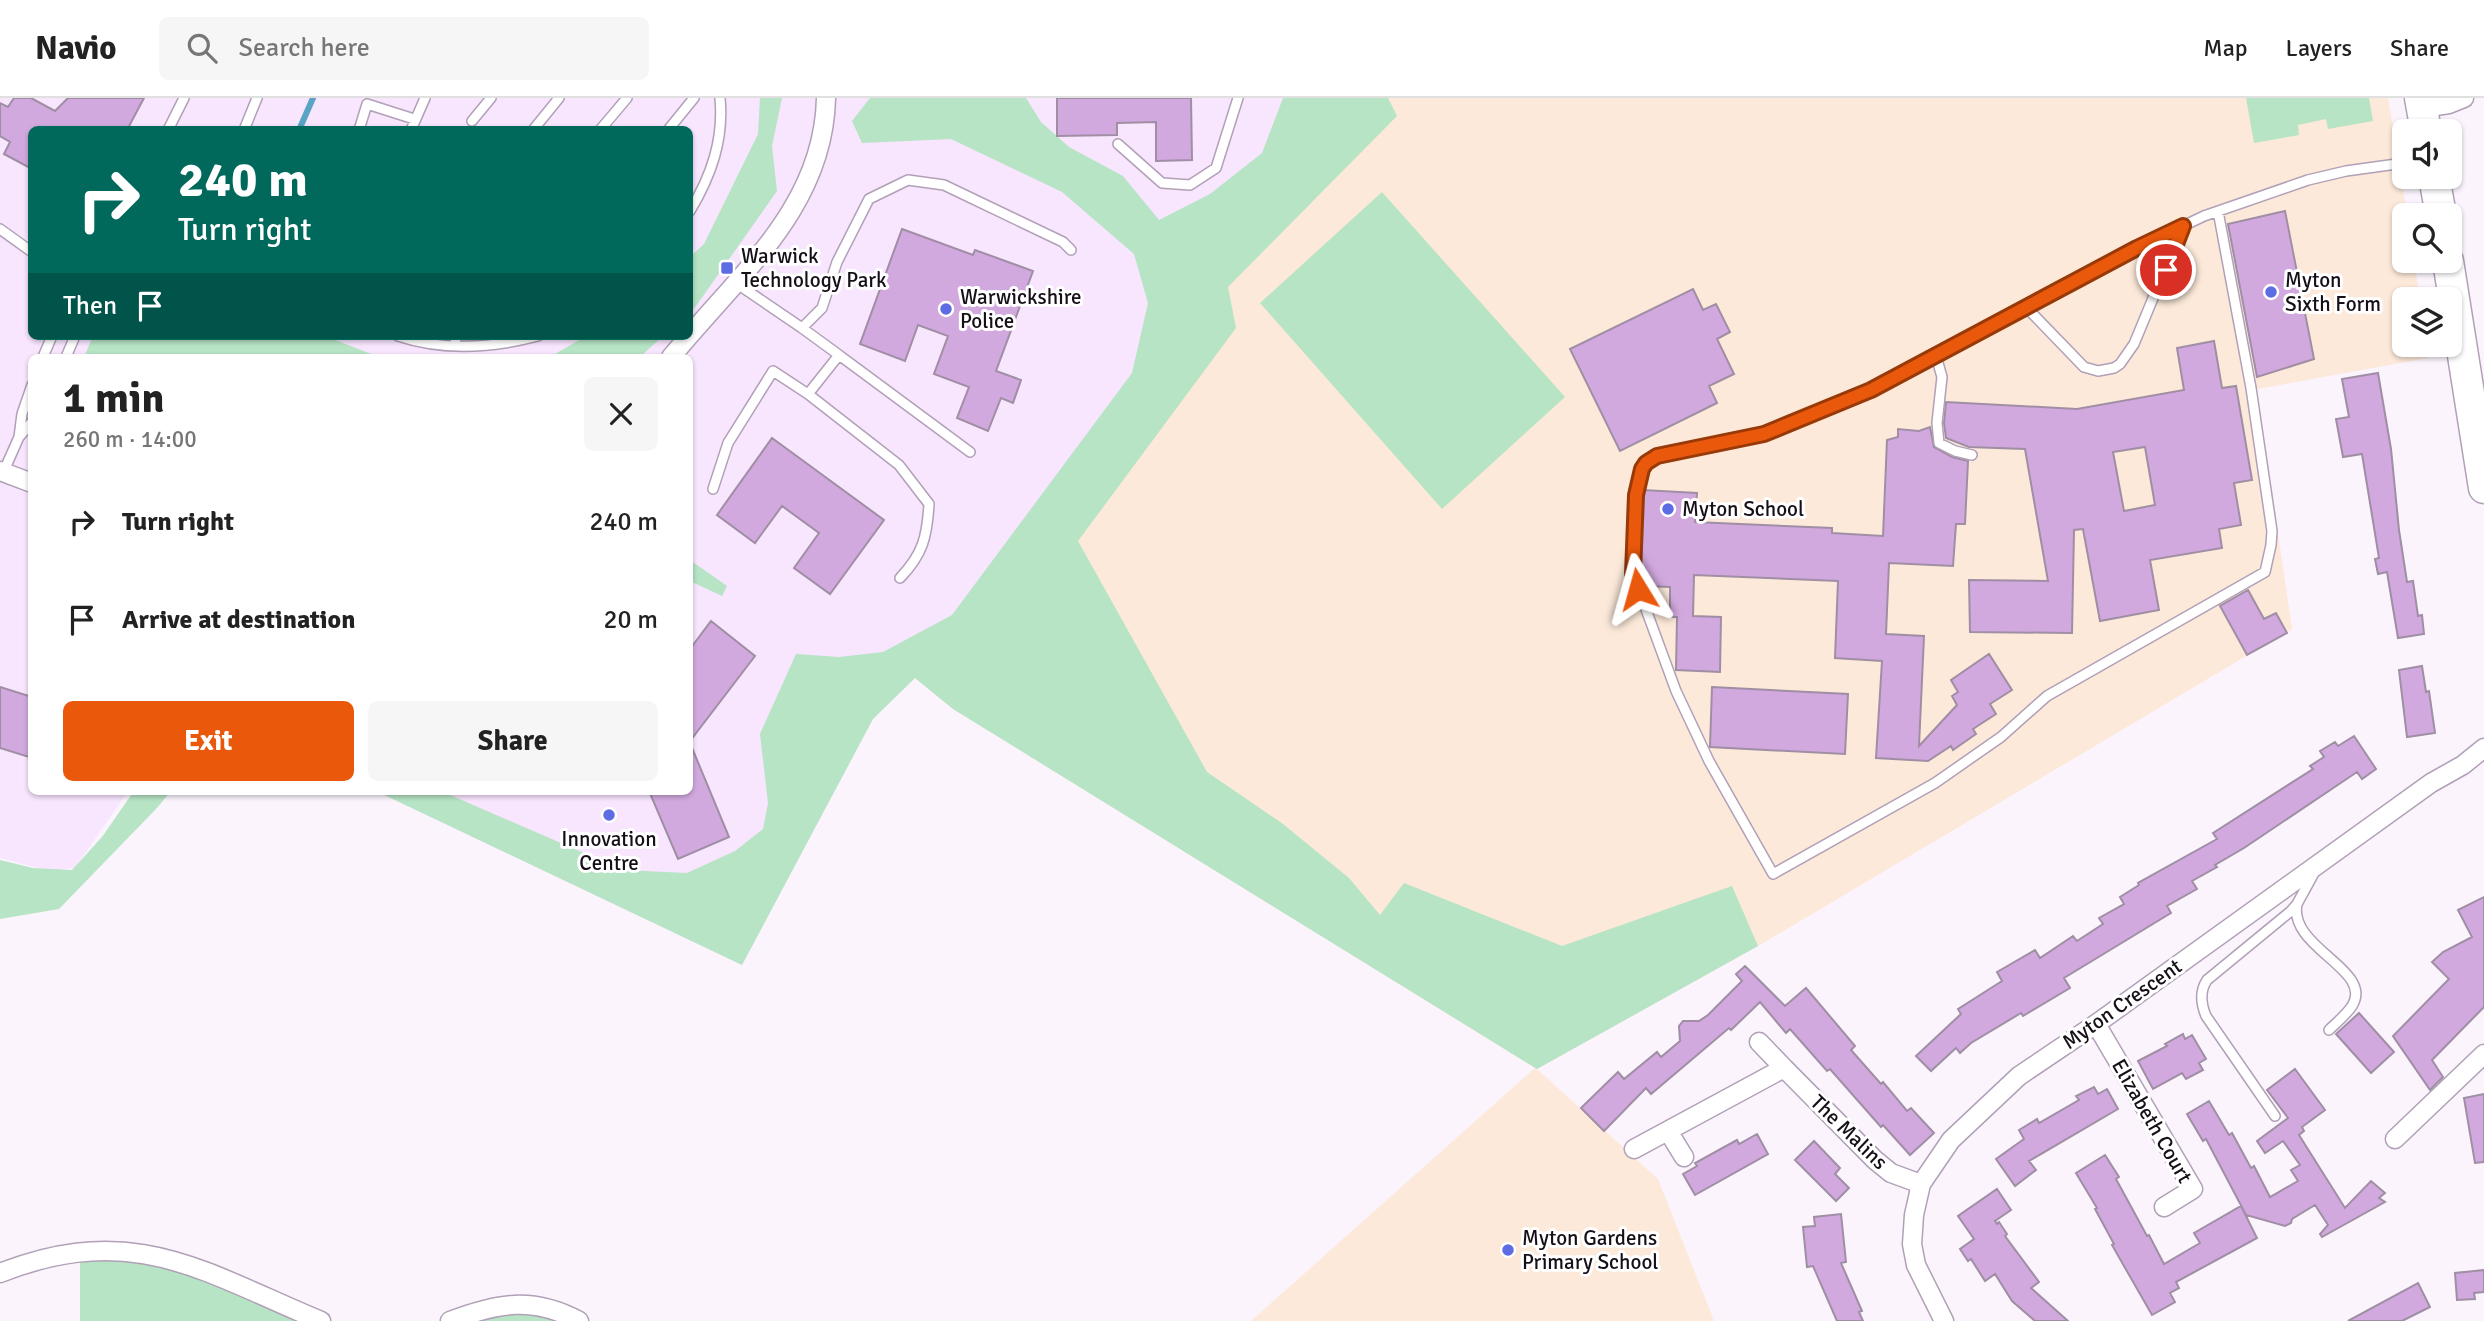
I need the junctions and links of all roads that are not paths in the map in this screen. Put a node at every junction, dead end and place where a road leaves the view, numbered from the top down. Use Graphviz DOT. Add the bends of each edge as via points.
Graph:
graph roads {
  1 [pos="184,98"];
  2 [pos="257,98"];
  3 [pos="425,98"];
  4 [pos="491,98"];
  5 [pos="559,98"];
  6 [pos="627,98"];
  7 [pos="694,98"];
  8 [pos="720,98"];
  9 [pos="826,98"];
  10 [pos="1238,98"];
  11 [pos="2464,98"];
  12 [pos="2423,112"];
  13 [pos="414,119"];
  14 [pos="472,121"];
  15 [pos="171,126"];
  16 [pos="246,126"];
  17 [pos="360,126"];
  18 [pos="412,126"];
  19 [pos="536,126"];
  20 [pos="603,126"];
  21 [pos="671,126"];
  22 [pos="1118,144"];
  23 [pos="2392,165"];
  24 [pos="693,205"];
  25 [pos="2218,211"];
  26 [pos="2183,226"];
  27 [pos="0,229"];
  28 [pos="28,249"];
  29 [pos="1071,250"];
  30 [pos="736,283"];
  31 [pos="2026,307"];
  32 [pos="802,328"];
  33 [pos="693,331"];
  34 [pos="419,340"];
  35 [pos="456,340"];
  36 [pos="511,340"];
  37 [pos="686,340"];
  38 [pos="454,346"];
  39 [pos="674,354"];
  40 [pos="839,355"];
  41 [pos="1936,356"];
  42 [pos="2462,357"];
  43 [pos="808,394"];
  44 [pos="28,397"];
  45 [pos="28,427"];
  46 [pos="19,437"];
  47 [pos="970,452"];
  48 [pos="1972,455"];
  49 [pos="2,472"];
  50 [pos="28,482"];
  51 [pos="2484,488"];
  52 [pos="712,489"];
  53 [pos="900,578"];
  54 [pos="2484,748"];
  55 [pos="2463,765"];
  56 [pos="2484,767"];
  57 [pos="2318,865"];
  58 [pos="2297,904"];
  59 [pos="2096,1024"];
  60 [pos="2329,1030"];
  61 [pos="1759,1042"];
  62 [pos="2484,1054"];
  63 [pos="1784,1068"];
  64 [pos="2276,1116"];
  65 [pos="1668,1130"];
  66 [pos="2395,1139"];
  67 [pos="1634,1149"];
  68 [pos="1684,1157"];
  69 [pos="1921,1184"];
  70 [pos="2164,1207"];
  71 [pos="0,1273"];
  72 [pos="321,1321"];
  73 [pos="450,1321"];
  74 [pos="579,1321"];
  75 [pos="1944,1321"];
  1 -- 15 [label="lane"];
  2 -- 16 [label="lane"];
  3 -- 13 [label="lane"];
  4 -- 14 [label="lane"];
  5 -- 19 [label="lane"];
  6 -- 20 [label="lane"];
  7 -- 21 [label="lane"];
  8 -- 24 [label="lane" via="714,160"];
  9 -- 30 [label="street" via="823,139 800,198"];
  10 -- 22 [label="lane" via="1216,168 1190,185 1162,183"];
  11 -- 12 [label="street"];
  13 -- 17 [label="lane" via="367,104"];
  13 -- 18 [label="lane"];
  23 -- 25 [label="lane" via="2308,180"];
  25 -- 26 [label="lane"];
  25 -- 41 [label="lane" via="2252,388 2272,531 2264,572 2047,696 2001,737 1935,783 1773,874 1709,761 1676,691 1638,589 1633,574 1639,477 1646,463 1657,456 1764,434 1871,390"];
  26 -- 31 [label="lane"];
  26 -- 31 [label="lane" via="2134,344 2120,365 2098,371 2084,367"];
  27 -- 28 [label="lane"];
  29 -- 32 [label="lane" via="944,185 908,180 869,199 836,262 822,308"];
  30 -- 32 [label="lane"];
  30 -- 33 [label="street"];
  31 -- 41 [label="lane"];
  32 -- 40 [label="lane"];
  34 -- 38 [label="lane"];
  35 -- 38 [label="lane"];
  36 -- 38 [label="lane" via="493,346"];
  37 -- 39 [label="street"];
  40 -- 43 [label="lane"];
  40 -- 47 [label="lane"];
  41 -- 48 [label="lane" via="1942,377 1939,443"];
  42 -- 51 [label="main road"];
  43 -- 52 [label="lane" via="773,371 728,443"];
  43 -- 53 [label="lane" via="899,465 929,504 923,546"];
  44 -- 46 [label="lane"];
  45 -- 46 [label="lane"];
  46 -- 49 [label="lane"];
  49 -- 50 [label="street"];
  54 -- 55 [label="street, Myton Crescent"];
  55 -- 56 [label="street"];
  55 -- 57 [label="street, Myton Crescent"];
  57 -- 58 [label="lane"];
  57 -- 59 [label="street, Myton Crescent"];
  58 -- 60 [label="lane" via="2300,928 2351,978 2357,993 2352,1006"];
  58 -- 64 [label="lane" via="2207,980 2202,990 2206,1016"];
  59 -- 69 [label="street, Myton Crescent" via="2002,1091 1951,1140"];
  59 -- 70 [label="street, Elizabeth Court" via="2193,1189"];
  61 -- 63 [label="street, The Malins"];
  62 -- 66 [label="street"];
  63 -- 65 [label="street"];
  63 -- 69 [label="street, The Malins" via="1875,1160"];
  65 -- 67 [label="street"];
  65 -- 68 [label="street"];
  69 -- 75 [label="street, Myton Crescent" via="1914,1214 1914,1255"];
  71 -- 72 [label="street" via="73,1252 107,1250 161,1256 200,1268"];
  73 -- 74 [label="street" via="482,1308 510,1304 552,1308"];
}
